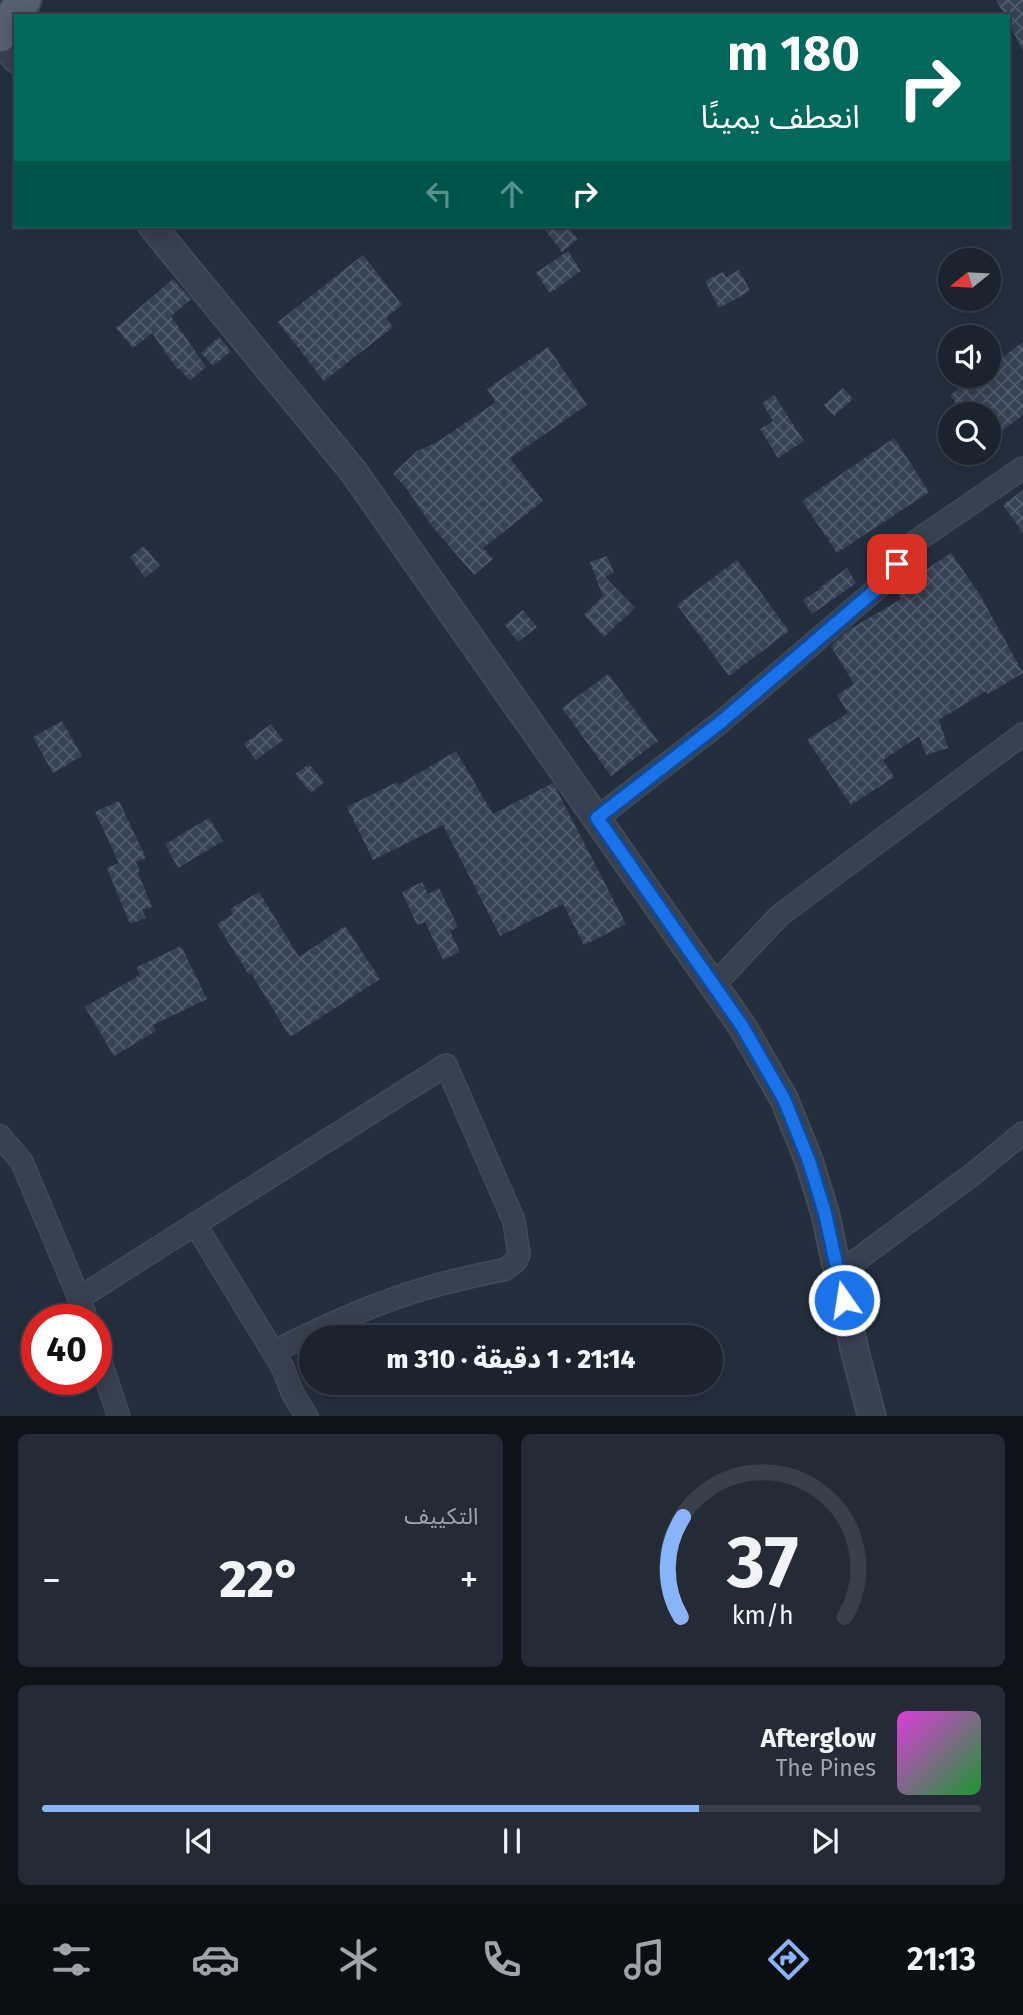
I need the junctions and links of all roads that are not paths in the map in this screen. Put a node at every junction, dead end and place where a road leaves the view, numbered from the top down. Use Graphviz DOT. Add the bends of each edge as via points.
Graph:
graph roads {
  1 [pos="14,15"];
  2 [pos="0,37"];
  3 [pos="14,56"];
  4 [pos="154,228"];
  5 [pos="1023,468"];
  6 [pos="1023,734"];
  7 [pos="597,818"];
  8 [pos="714,985"];
  9 [pos="1023,1133"];
  10 [pos="0,1136"];
  11 [pos="195,1224"];
  12 [pos="838,1274"];
  13 [pos="79,1298"];
  14 [pos="81,1304"];
  15 [pos="273,1352"];
  16 [pos="112,1395"];
  17 [pos="119,1416"];
  18 [pos="307,1416"];
  19 [pos="872,1416"];
  1 -- 2 [label="main road"];
  2 -- 3 [label="street"];
  4 -- 7 [label="street" via="352,471"];
  5 -- 7 [label="street" via="906,548 887,580 721,722"];
  6 -- 8 [label="street" via="779,916"];
  7 -- 8 [label="street"];
  8 -- 12 [label="street" via="784,1099 813,1174"];
  9 -- 12 [label="street"];
  10 -- 13 [label="street" via="22,1163"];
  11 -- 13 [label="street"];
  11 -- 15 [label="street"];
  11 -- 15 [label="street" via="446,1065 514,1221 516,1261 506,1269 383,1303"];
  12 -- 19 [label="street"];
  13 -- 14 [label="street"];
  15 -- 18 [label="street"];
  16 -- 17 [label="street"];
}
